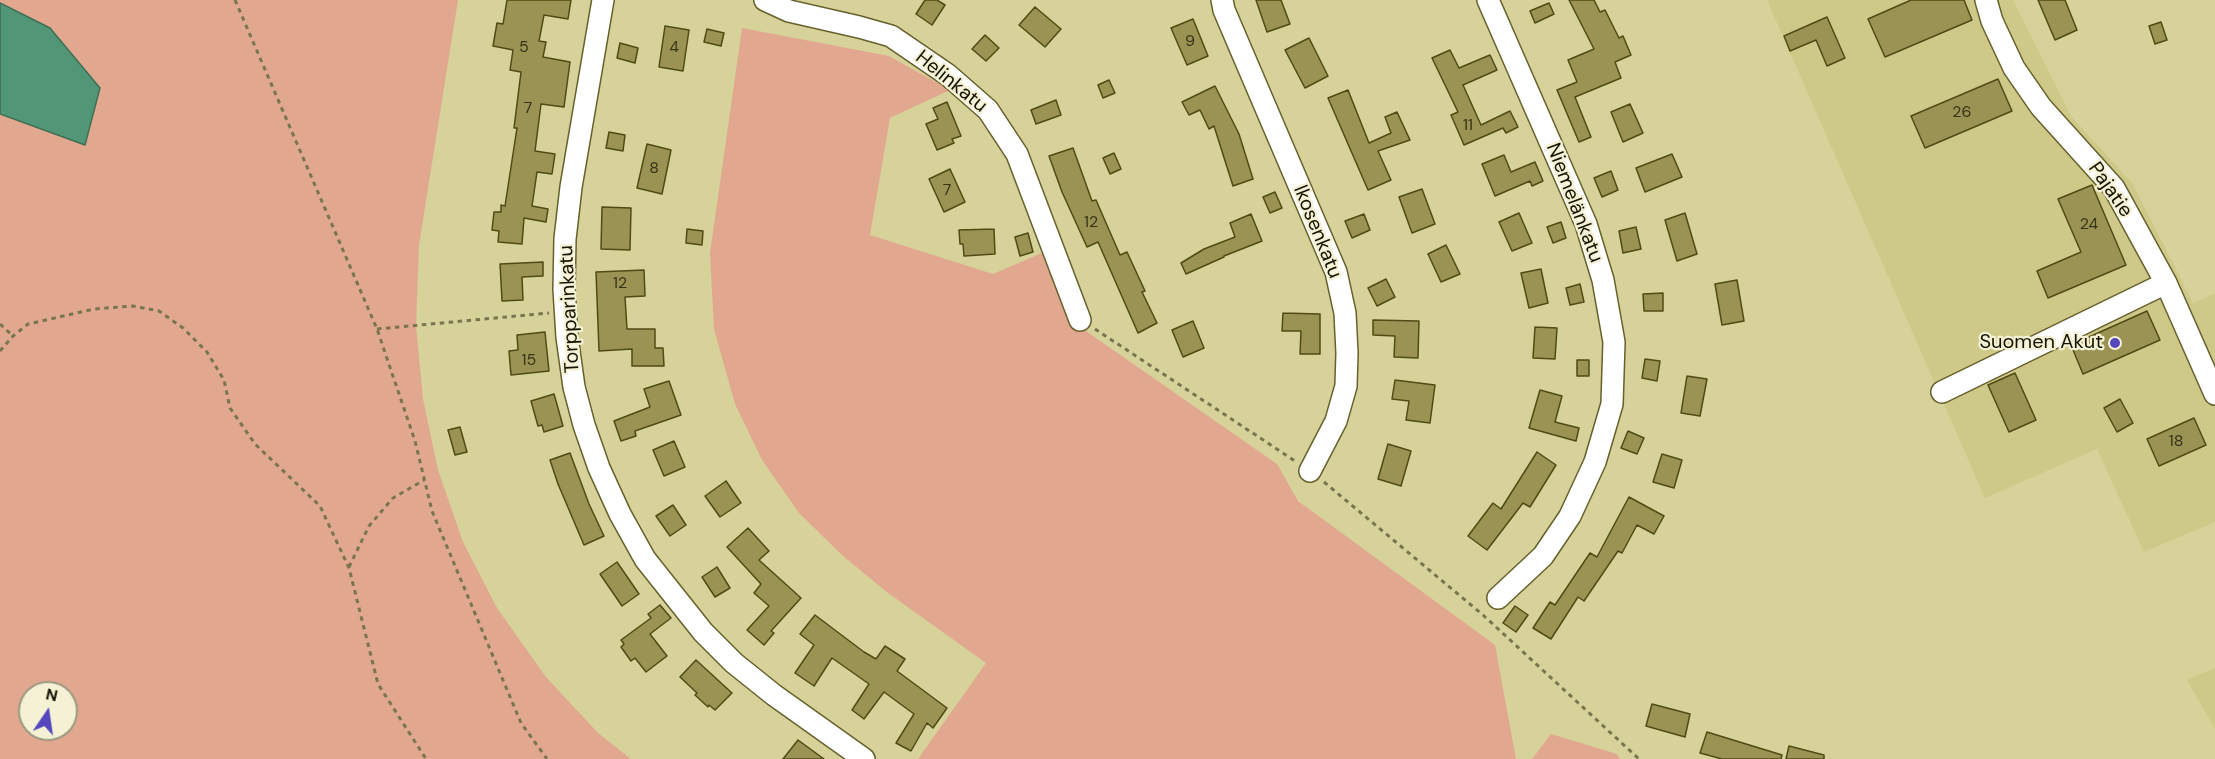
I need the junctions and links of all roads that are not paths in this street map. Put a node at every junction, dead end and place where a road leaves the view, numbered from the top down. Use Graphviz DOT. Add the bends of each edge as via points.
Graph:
graph roads {
  1 [pos="603,0"];
  2 [pos="767,0"];
  3 [pos="1222,0"];
  4 [pos="1488,0"];
  5 [pos="1986,0"];
  6 [pos="2166,283"];
  7 [pos="1080,320"];
  8 [pos="1942,392"];
  9 [pos="2215,394"];
  10 [pos="1310,471"];
  11 [pos="1498,598"];
  12 [pos="864,759"];
  1 -- 12 [label="street, Torpparinkatu" via="571,187 566,239 566,312 574,387 584,425 599,468 645,559 703,632 774,695"];
  2 -- 7 [label="street, Helinkatu" via="789,11 891,36 948,75 988,110 1017,154"];
  3 -- 10 [label="street, Ikosenkatu" via="1336,272 1345,313 1346,386 1336,421"];
  4 -- 11 [label="street, Niemelänkatu" via="1586,224 1603,280 1614,342 1612,404 1594,462 1570,516 1543,556"];
  5 -- 6 [label="street, Pajatie" via="2014,68 2041,107 2114,188"];
  6 -- 8 [label="street"];
  6 -- 9 [label="street, Pajatie"];
}
